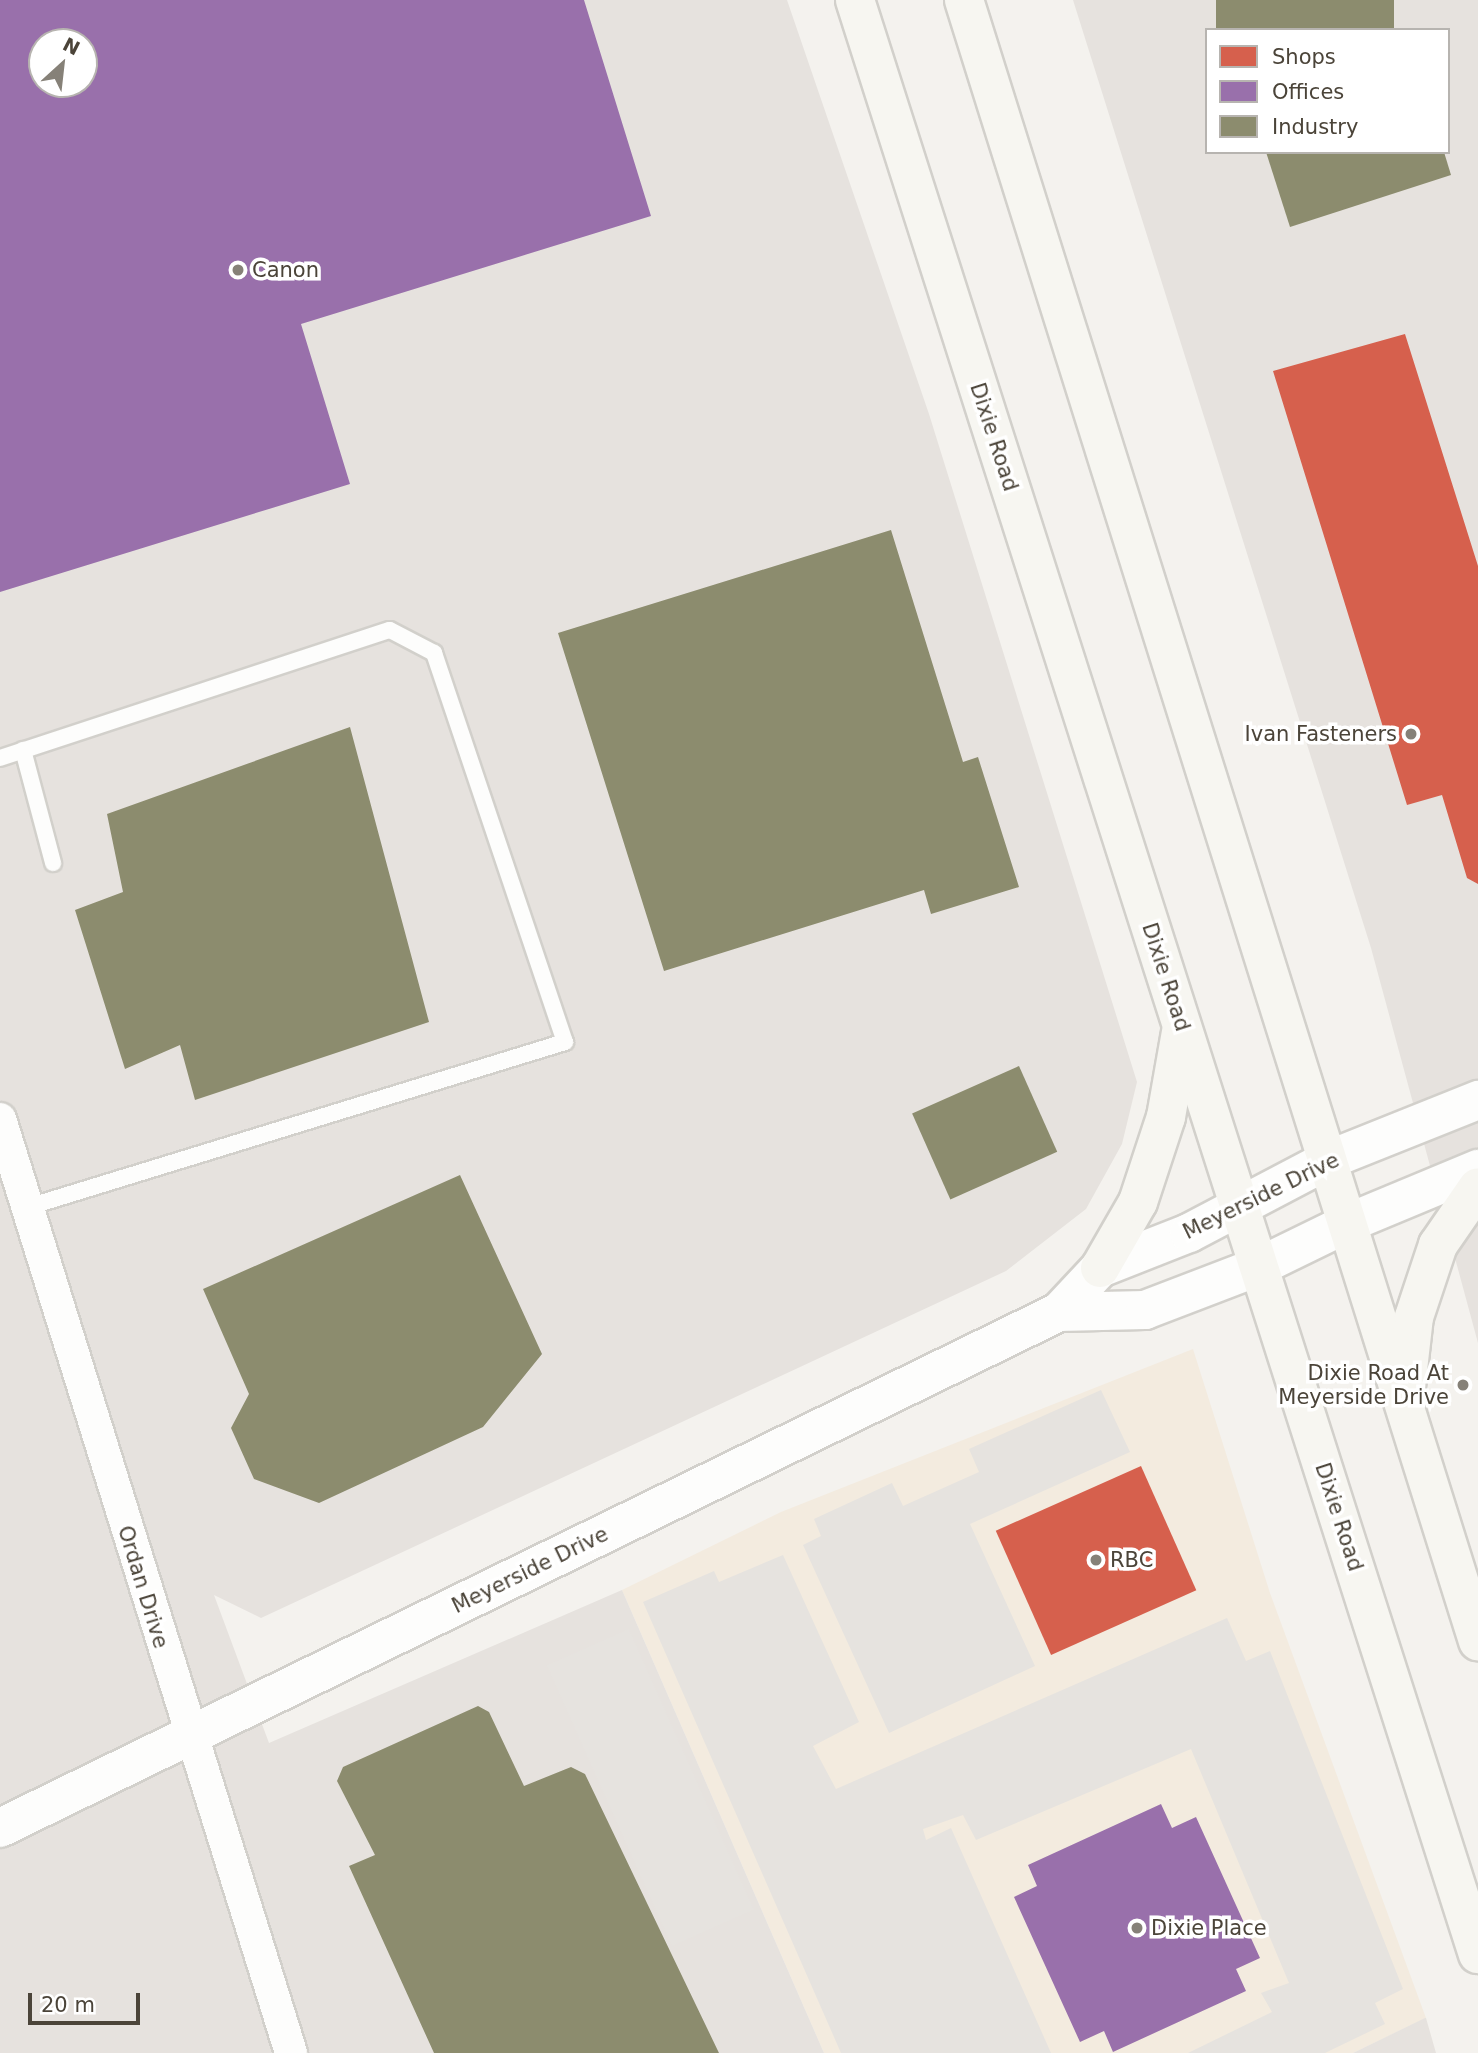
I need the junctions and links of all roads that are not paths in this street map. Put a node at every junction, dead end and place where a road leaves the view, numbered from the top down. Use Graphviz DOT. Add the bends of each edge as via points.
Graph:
graph roads {
  1 [pos="855,0"];
  2 [pos="964,0"];
  3 [pos="23,750"];
  4 [pos="0,758"];
  5 [pos="53,863"];
  6 [pos="1182,1026"];
  7 [pos="1478,1100"];
  8 [pos="0,1119"];
  9 [pos="1328,1160"];
  10 [pos="1478,1169"];
  11 [pos="1478,1187"];
  12 [pos="28,1208"];
  13 [pos="1240,1208"];
  14 [pos="1348,1223"];
  15 [pos="1260,1266"];
  16 [pos="1100,1268"];
  17 [pos="1059,1312"];
  18 [pos="1404,1403"];
  19 [pos="1478,1641"];
  20 [pos="189,1736"];
  21 [pos="0,1828"];
  22 [pos="1478,1954"];
  23 [pos="291,2053"];
  1 -- 6 [label="main road, Dixie Road"];
  2 -- 9 [label="main road"];
  3 -- 4 [label="lane"];
  3 -- 5 [label="lane"];
  3 -- 12 [label="lane" via="390,630 433,653 565,1042"];
  6 -- 13 [label="main road, Dixie Road"];
  6 -- 16 [label="main road" via="1166,1117 1138,1202"];
  7 -- 9 [label="street, Meyerside Drive"];
  8 -- 12 [label="street, Ordan Drive"];
  9 -- 13 [label="street, Meyerside Drive"];
  9 -- 14 [label="main road"];
  10 -- 14 [label="street, Meyerside Drive"];
  11 -- 18 [label="main road" via="1438,1245 1414,1317"];
  12 -- 20 [label="street, Ordan Drive"];
  13 -- 15 [label="main road, Dixie Road"];
  13 -- 16 [label="street, Meyerside Drive"];
  14 -- 15 [label="street, Meyerside Drive"];
  14 -- 18 [label="main road"];
  15 -- 17 [label="street, Meyerside Drive" via="1145,1310"];
  15 -- 22 [label="main road, Dixie Road"];
  16 -- 17 [label="street, Meyerside Drive"];
  17 -- 20 [label="street, Meyerside Drive"];
  18 -- 19 [label="main road"];
  20 -- 21 [label="street, Meyerside Drive"];
  20 -- 23 [label="street, Ordan Drive"];
}
